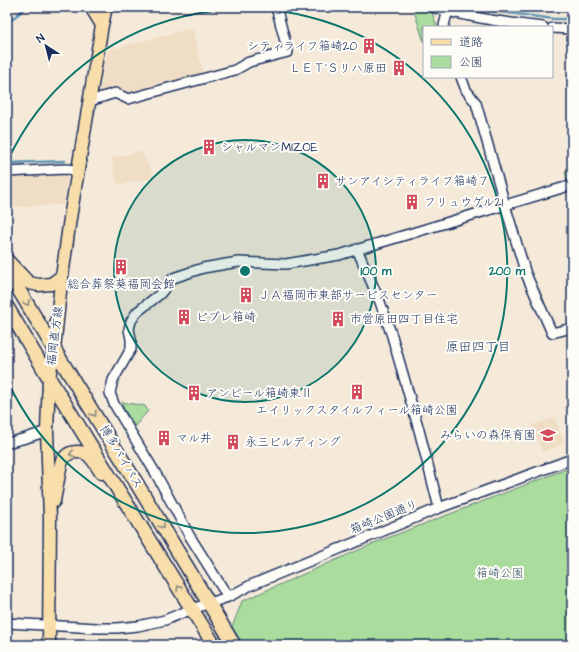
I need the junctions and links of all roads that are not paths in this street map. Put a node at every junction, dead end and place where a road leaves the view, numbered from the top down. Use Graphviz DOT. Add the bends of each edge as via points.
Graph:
graph roads {
  1 [pos="91,7"];
  2 [pos="106,7"];
  3 [pos="276,7"];
  4 [pos="431,7"];
  5 [pos="448,9"];
  6 [pos="102,25"];
  7 [pos="444,26"];
  8 [pos="534,26"];
  9 [pos="553,28"];
  10 [pos="572,29"];
  11 [pos="461,78"];
  12 [pos="90,101"];
  13 [pos="78,170"];
  14 [pos="7,172"];
  15 [pos="572,185"];
  16 [pos="505,205"];
  17 [pos="356,249"];
  18 [pos="7,260"];
  19 [pos="7,270"];
  20 [pos="62,276"];
  21 [pos="7,307"];
  22 [pos="572,328"];
  23 [pos="54,349"];
  24 [pos="49,378"];
  25 [pos="48,431"];
  26 [pos="7,443"];
  27 [pos="572,459"];
  28 [pos="439,508"];
  29 [pos="50,519"];
  30 [pos="157,553"];
  31 [pos="228,597"];
  32 [pos="208,604"];
  33 [pos="192,609"];
  34 [pos="7,623"];
  35 [pos="49,626"];
  36 [pos="49,645"];
  37 [pos="214,645"];
  38 [pos="234,645"];
  1 -- 6 [label="main road"];
  2 -- 6 [label="main road, 福岡直方線"];
  3 -- 12 [label="street" via="288,52 249,62 235,70 128,99 115,93"];
  4 -- 5 [label="street"];
  5 -- 7 [label="street"];
  5 -- 8 [label="street" via="499,22"];
  6 -- 12 [label="main road, 福岡直方線"];
  9 -- 10 [label="street"];
  11 -- 16 [label="street" via="466,90 476,103"];
  12 -- 13 [label="main road, 福岡直方線"];
  13 -- 14 [label="street"];
  13 -- 20 [label="main road, 福岡直方線"];
  15 -- 16 [label="street"];
  16 -- 17 [label="street"];
  16 -- 22 [label="street" via="526,274 552,333"];
  17 -- 28 [label="street" via="392,336 420,430"];
  17 -- 31 [label="street" via="339,255 286,264 238,262 203,268 172,278 160,294 137,312 131,321 131,349 113,380 110,393 189,535"];
  18 -- 20 [label="main road" via="29,283 51,284"];
  19 -- 23 [label="highway, 博多バイパス, one-way"];
  20 -- 23 [label="main road, 福岡直方線"];
  21 -- 24 [label="highway, 博多バイパス"];
  23 -- 24 [label="main road, 福岡直方線"];
  23 -- 32 [label="highway, 博多バイパス, one-way"];
  24 -- 25 [label="main road, 福岡直方線"];
  24 -- 30 [label="highway, 博多バイパス"];
  25 -- 26 [label="street"];
  25 -- 29 [label="main road, 福岡直方線"];
  27 -- 28 [label="street, 箱崎公園通り"];
  28 -- 31 [label="street, 箱崎公園通り" via="251,585"];
  30 -- 29 [label="main road, one-way" via="88,454 72,452 61,463"];
  29 -- 35 [label="main road, 福岡直方線"];
  33 -- 30 [label="highway, 博多バイパス, one-way"];
  31 -- 32 [label="street, 箱崎公園通り"];
  32 -- 33 [label="street, 箱崎公園通り"];
  32 -- 38 [label="highway, 博多バイパス"];
  33 -- 35 [label="street, 箱崎公園通り" via="165,620 128,627"];
  33 -- 37 [label="highway, 博多バイパス"];
  34 -- 35 [label="street, 箱崎公園通り"];
  35 -- 36 [label="main road, 福岡直方線"];
}
